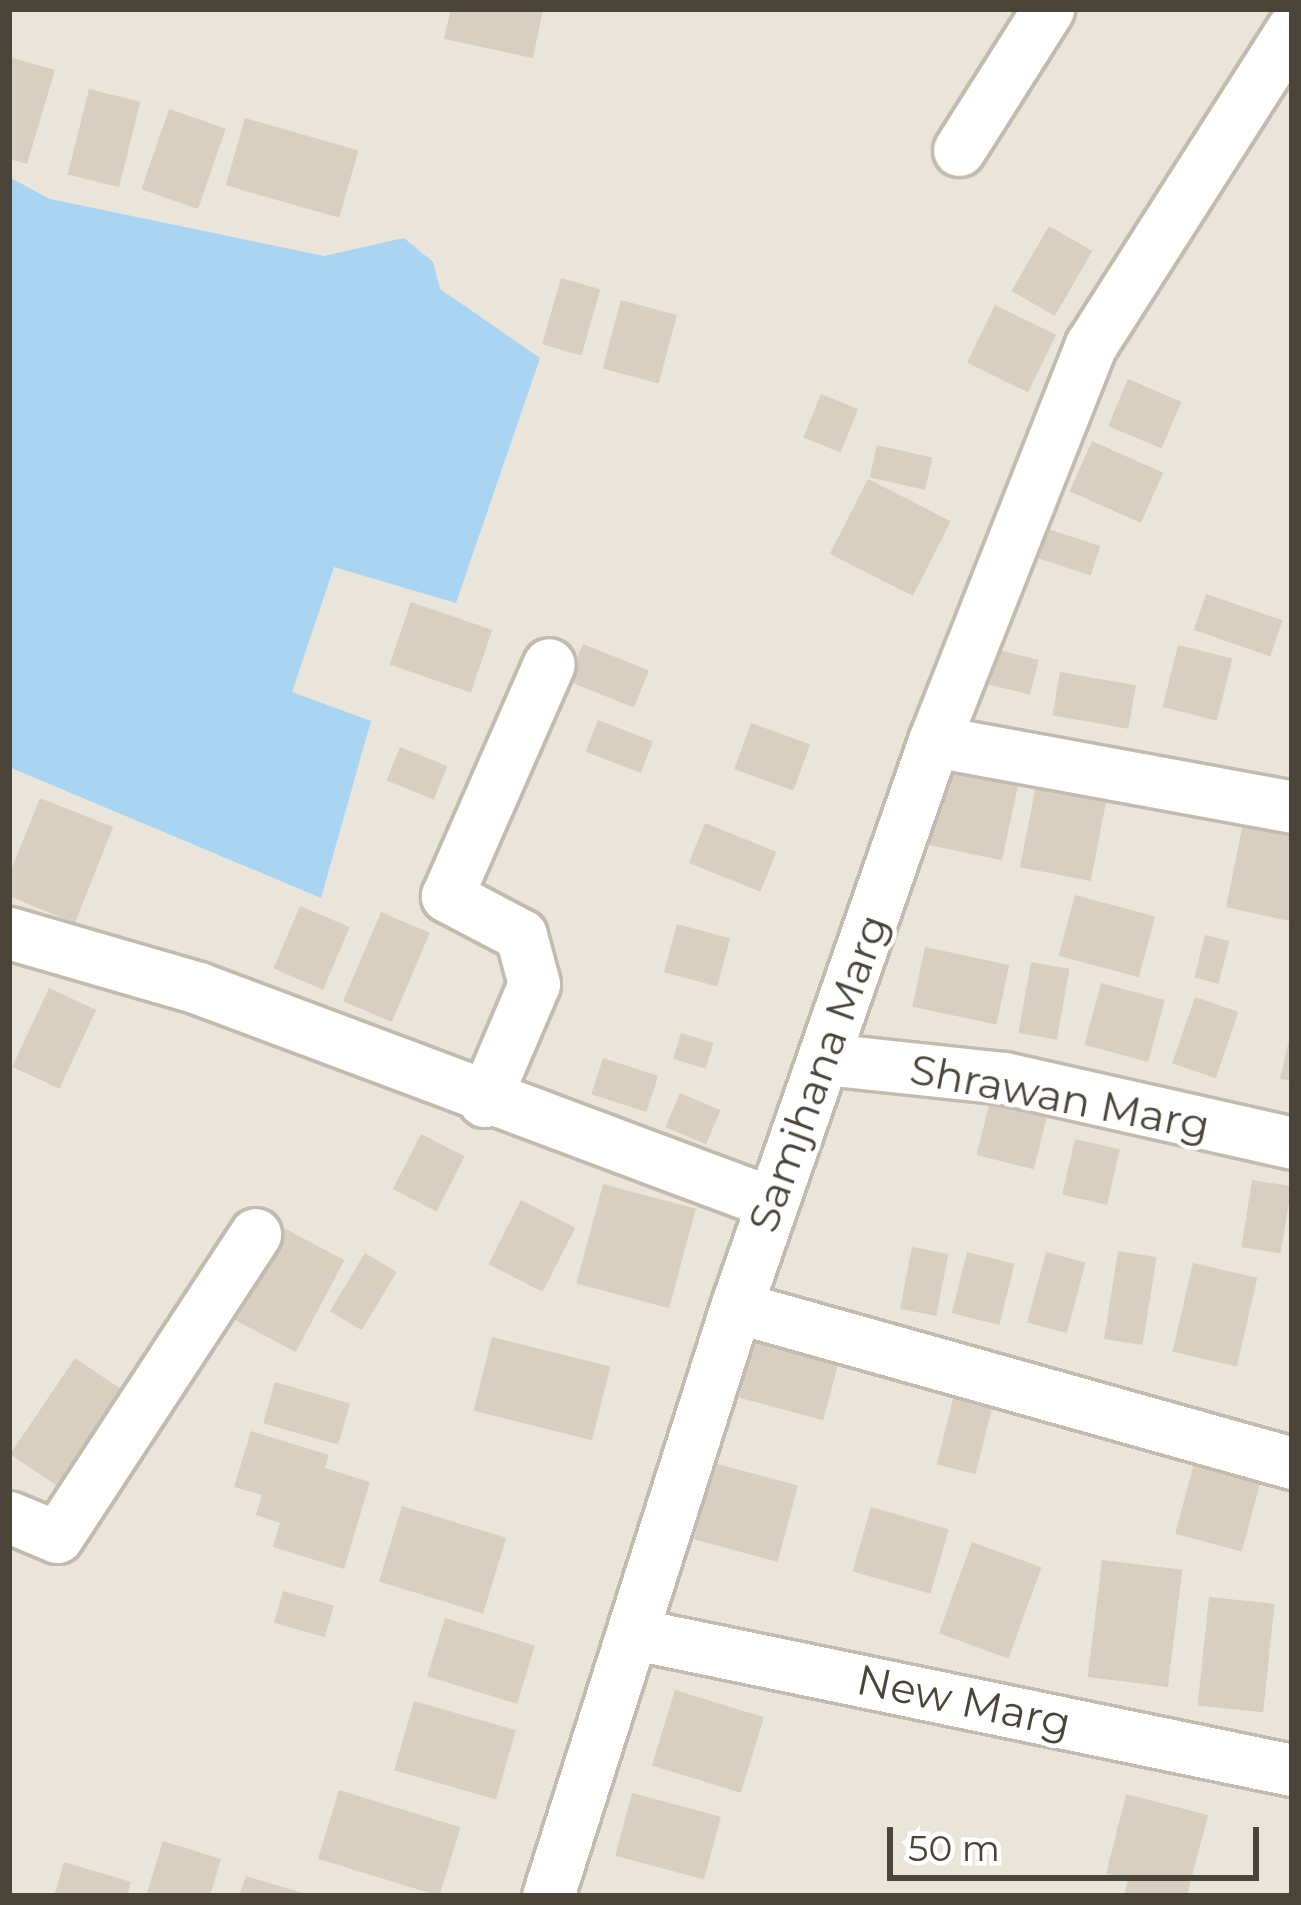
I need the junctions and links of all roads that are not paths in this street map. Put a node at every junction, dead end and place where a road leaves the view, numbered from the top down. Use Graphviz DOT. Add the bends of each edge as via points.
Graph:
graph roads {
  1 [pos="1048,9"];
  2 [pos="1292,29"];
  3 [pos="959,150"];
  4 [pos="549,664"];
  5 [pos="934,741"];
  6 [pos="1292,807"];
  7 [pos="9,933"];
  8 [pos="826,1059"];
  9 [pos="484,1101"];
  10 [pos="1292,1143"];
  11 [pos="772,1203"];
  12 [pos="255,1234"];
  13 [pos="736,1307"];
  14 [pos="1292,1463"];
  15 [pos="9,1517"];
  16 [pos="635,1634"];
  17 [pos="1292,1770"];
  18 [pos="548,1896"];
  1 -- 3 [label="street"];
  2 -- 5 [label="street, Samjhana Marg" via="1090,345"];
  4 -- 9 [label="street" via="447,896 521,935 534,984"];
  5 -- 6 [label="street"];
  5 -- 8 [label="street, Samjhana Marg"];
  7 -- 9 [label="street" via="197,988"];
  8 -- 10 [label="street, Shrawan Marg" via="1004,1078"];
  8 -- 11 [label="street, Samjhana Marg"];
  9 -- 11 [label="street"];
  11 -- 13 [label="street, Samjhana Marg"];
  12 -- 15 [label="street" via="57,1537"];
  13 -- 14 [label="street"];
  13 -- 16 [label="street, Samjhana Marg"];
  16 -- 17 [label="street, New Marg"];
  16 -- 18 [label="street, Samjhana Marg"];
}
